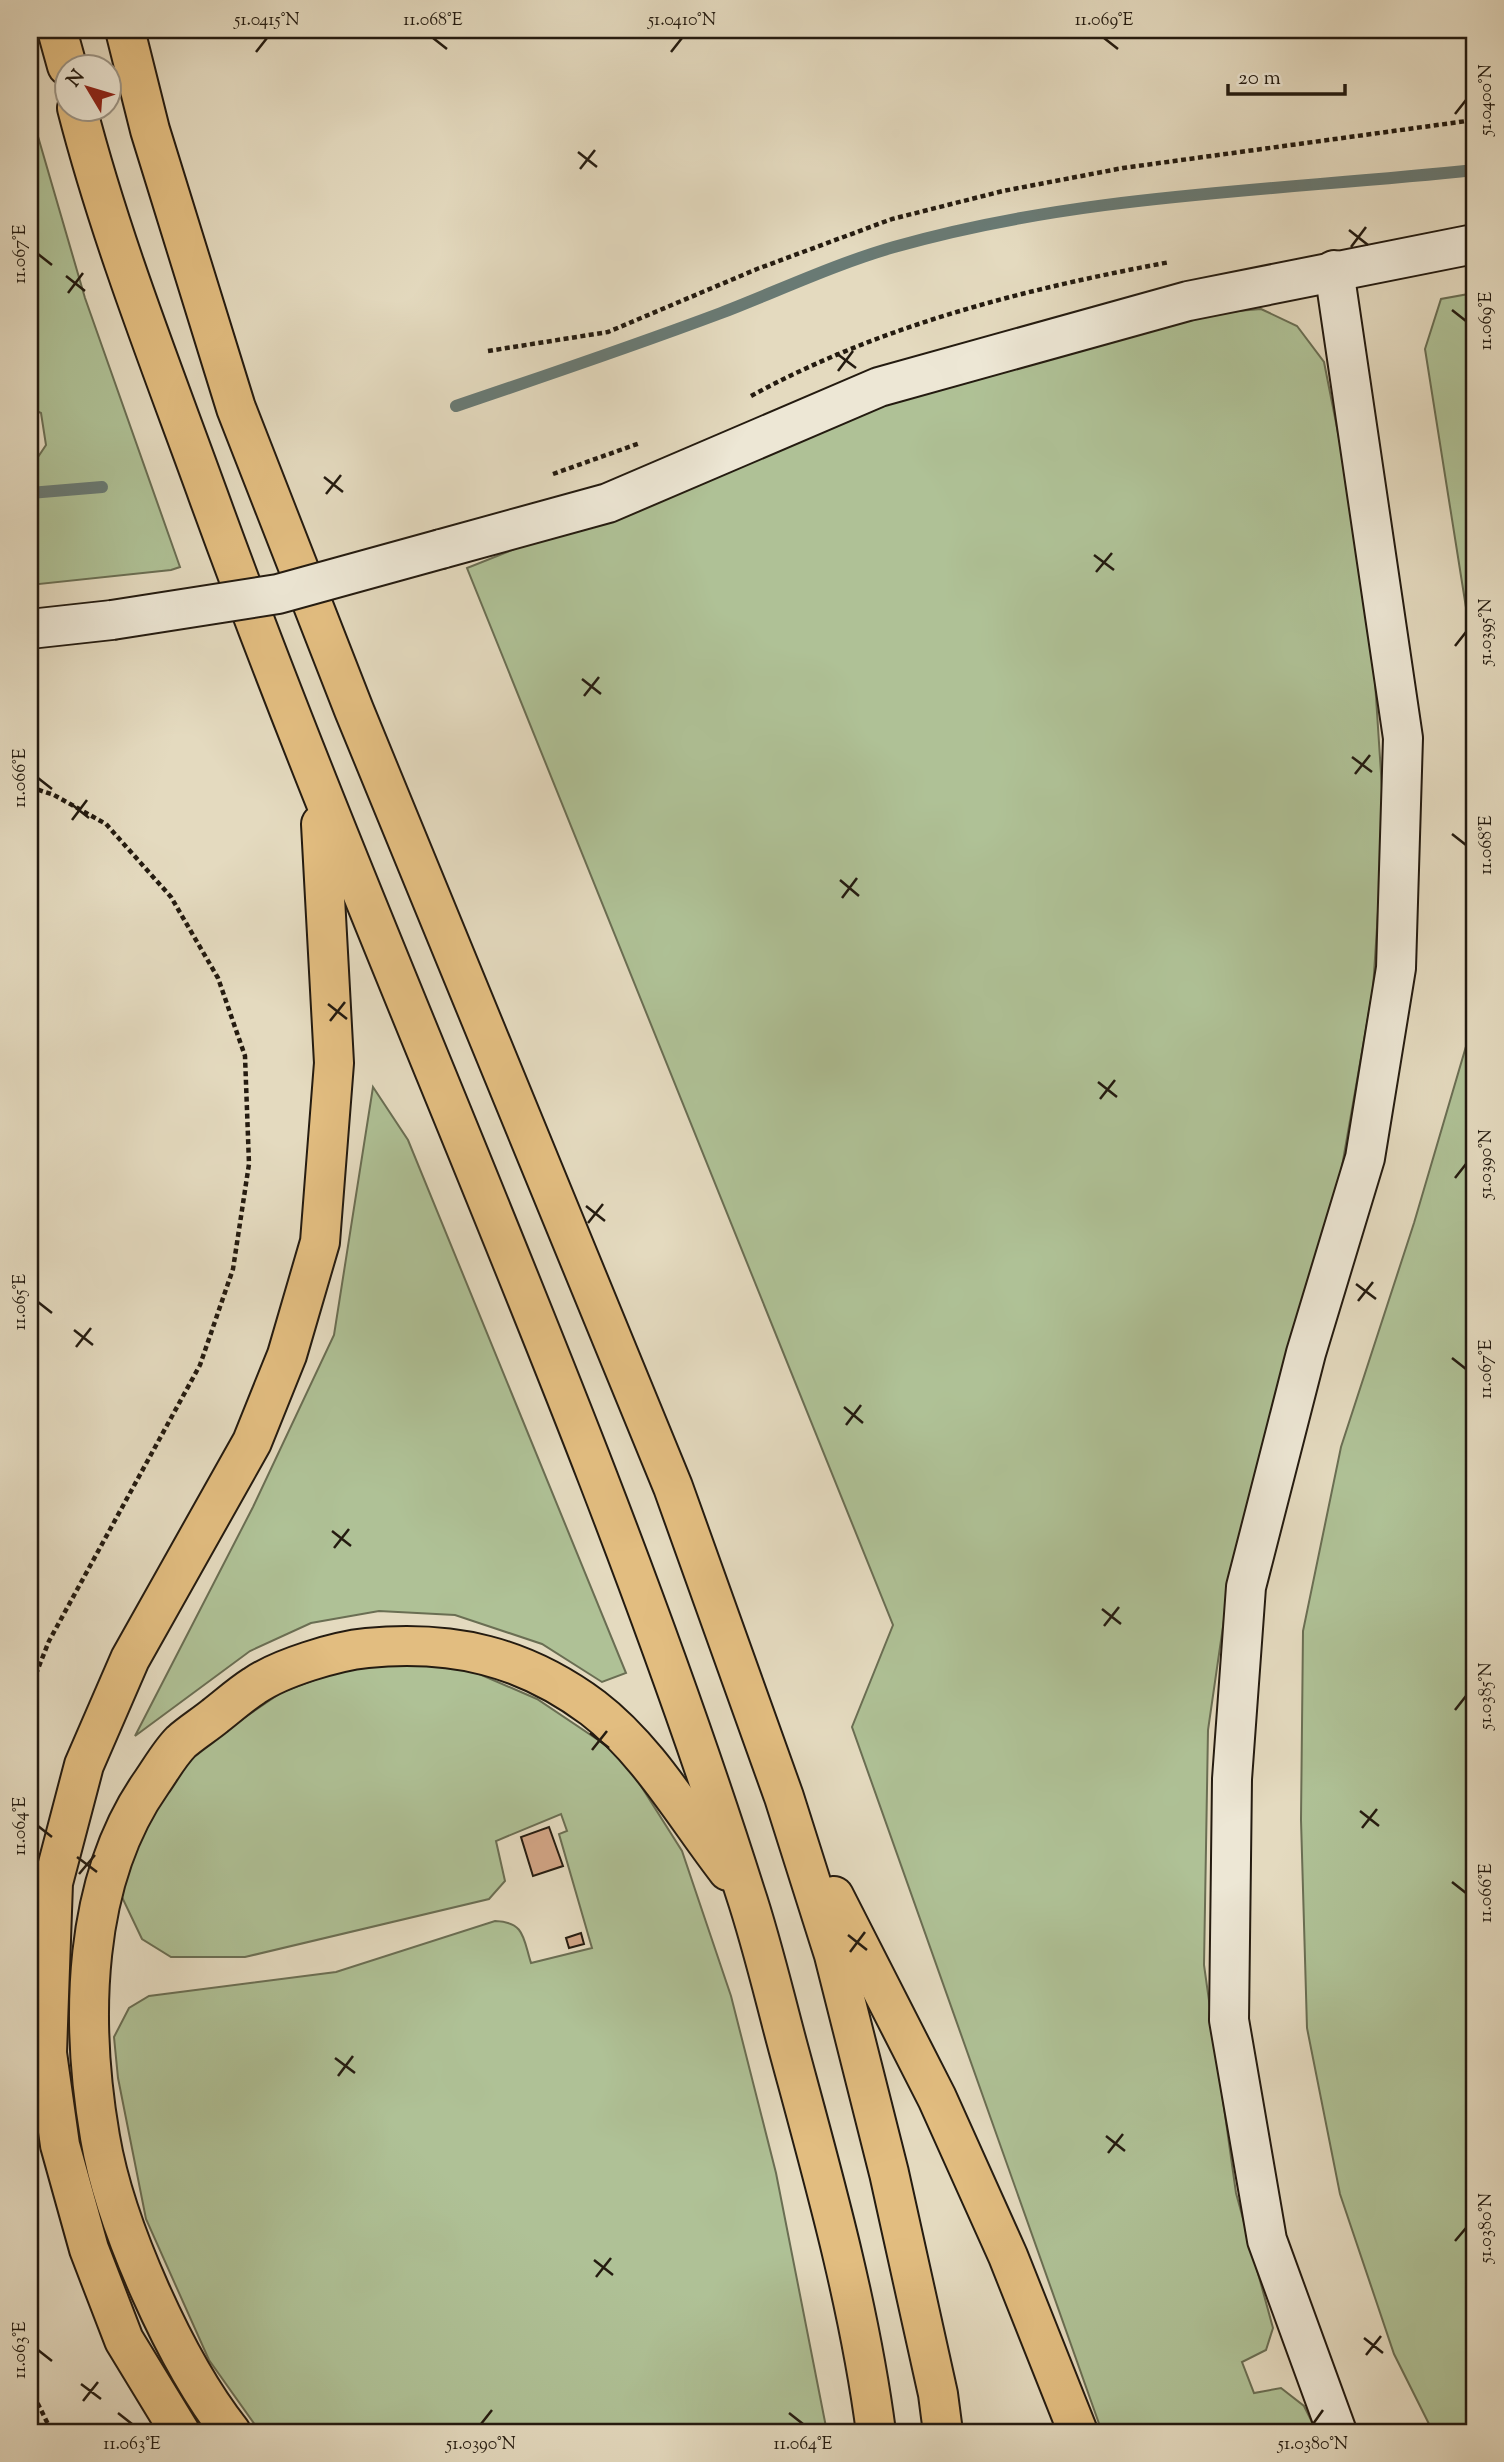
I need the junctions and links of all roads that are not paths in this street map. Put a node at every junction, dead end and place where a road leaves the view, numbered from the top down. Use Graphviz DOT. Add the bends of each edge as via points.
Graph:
graph roads {
  1 [pos="57,30"];
  2 [pos="125,30"];
  3 [pos="63,52"];
  4 [pos="80,122"];
  5 [pos="1474,244"];
  6 [pos="1334,270"];
  7 [pos="30,629"];
  8 [pos="319,790"];
  9 [pos="784,1797"];
  10 [pos="747,1896"];
  11 [pos="180,2432"];
  12 [pos="231,2432"];
  13 [pos="876,2432"];
  14 [pos="943,2432"];
  15 [pos="1078,2432"];
  16 [pos="1337,2432"];
  1 -- 3 [label="highway"];
  2 -- 9 [label="highway" via="150,130 236,408 354,710 673,1487"];
  4 -- 8 [label="highway" via="163,373"];
  5 -- 6 [label="street"];
  6 -- 7 [label="street, bridge" via="1188,301 879,387 608,503 278,594"];
  6 -- 16 [label="street" via="1404,738 1396,968 1365,1158 1306,1353 1246,1587 1232,1779 1228,2020 1267,2241"];
  8 -- 10 [label="highway" via="553,1359 681,1703"];
  8 -- 11 [label="highway" via="334,1063 320,1242 287,1355 252,1442 130,1659 84,1765 53,1882 47,2053 60,2145 89,2249 124,2340"];
  9 -- 14 [label="highway" via="834,1955 886,2160"];
  9 -- 15 [label="highway" via="937,2098"];
  10 -- 12 [label="highway" via="642,1753 595,1710 545,1676 493,1656 415,1644 339,1651 256,1684 180,1744 131,1812 104,1884 91,1965 90,2052 100,2139 128,2237 167,2325"];
  10 -- 13 [label="highway" via="826,2188"];
}
